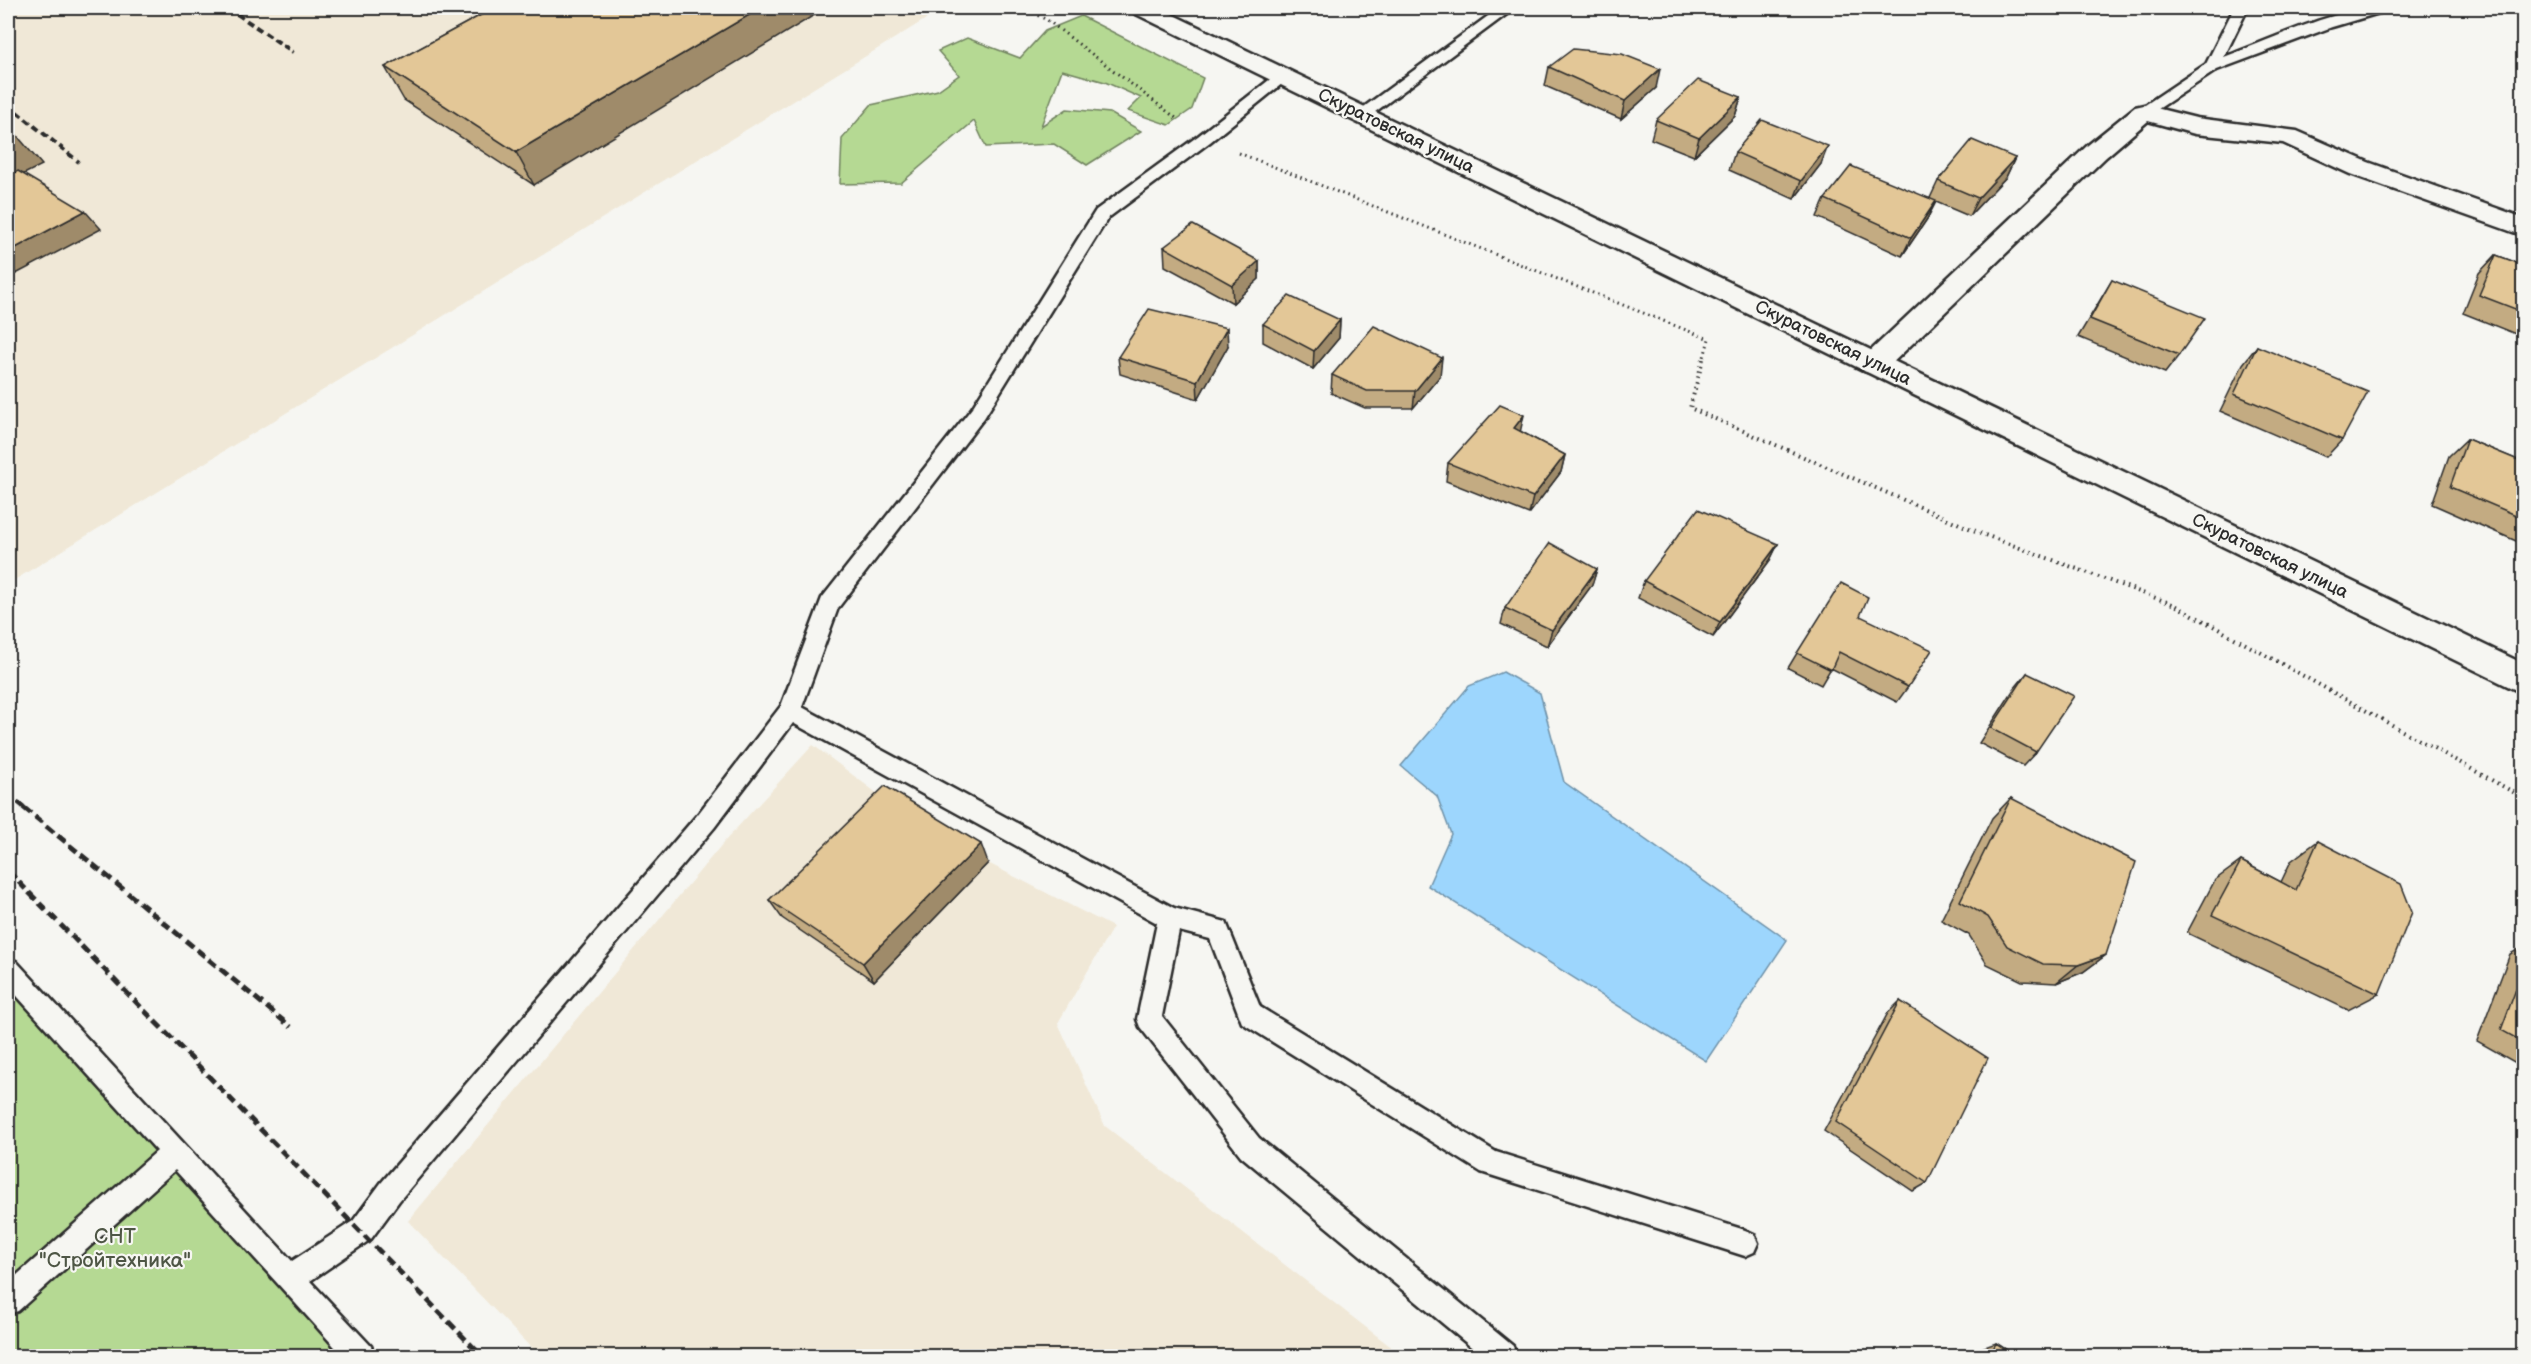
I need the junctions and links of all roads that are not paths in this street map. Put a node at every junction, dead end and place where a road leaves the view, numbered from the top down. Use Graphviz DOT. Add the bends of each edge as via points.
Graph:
graph roads {
  1 [pos="1142,8"];
  2 [pos="1508,8"];
  3 [pos="2241,8"];
  4 [pos="2315,8"];
  5 [pos="2381,8"];
  6 [pos="2327,24"];
  7 [pos="2212,67"];
  8 [pos="1283,76"];
  9 [pos="2144,112"];
  10 [pos="1362,115"];
  11 [pos="2523,228"];
  12 [pos="1874,364"];
  13 [pos="2523,680"];
  14 [pos="790,711"];
  15 [pos="1170,918"];
  16 [pos="8,969"];
  17 [pos="175,1153"];
  18 [pos="1745,1244"];
  19 [pos="289,1279"];
  20 [pos="8,1301"];
  21 [pos="361,1356"];
  22 [pos="1503,1356"];
  1 -- 8 [label="street, Скуратовская улица"];
  2 -- 10 [label="lane"];
  3 -- 7 [label="lane"];
  4 -- 6 [label="lane"];
  5 -- 6 [label="lane"];
  6 -- 7 [label="lane"];
  7 -- 9 [label="lane"];
  8 -- 10 [label="street, Скуратовская улица"];
  8 -- 14 [label="lane" via="1204,140 1102,213 978,413 828,604"];
  9 -- 11 [label="street" via="2195,126 2288,136 2359,168"];
  9 -- 12 [label="street" via="2097,151"];
  10 -- 12 [label="street, Скуратовская улица"];
  12 -- 13 [label="street, Скуратовская улица"];
  14 -- 15 [label="lane"];
  14 -- 19 [label="lane" via="706,821 390,1192 362,1230"];
  15 -- 18 [label="lane" via="1218,930 1251,1015 1490,1162"];
  15 -- 22 [label="lane" via="1149,1019 1250,1147"];
  16 -- 17 [label="lane"];
  17 -- 19 [label="lane"];
  17 -- 20 [label="lane"];
  19 -- 21 [label="lane"];
}
